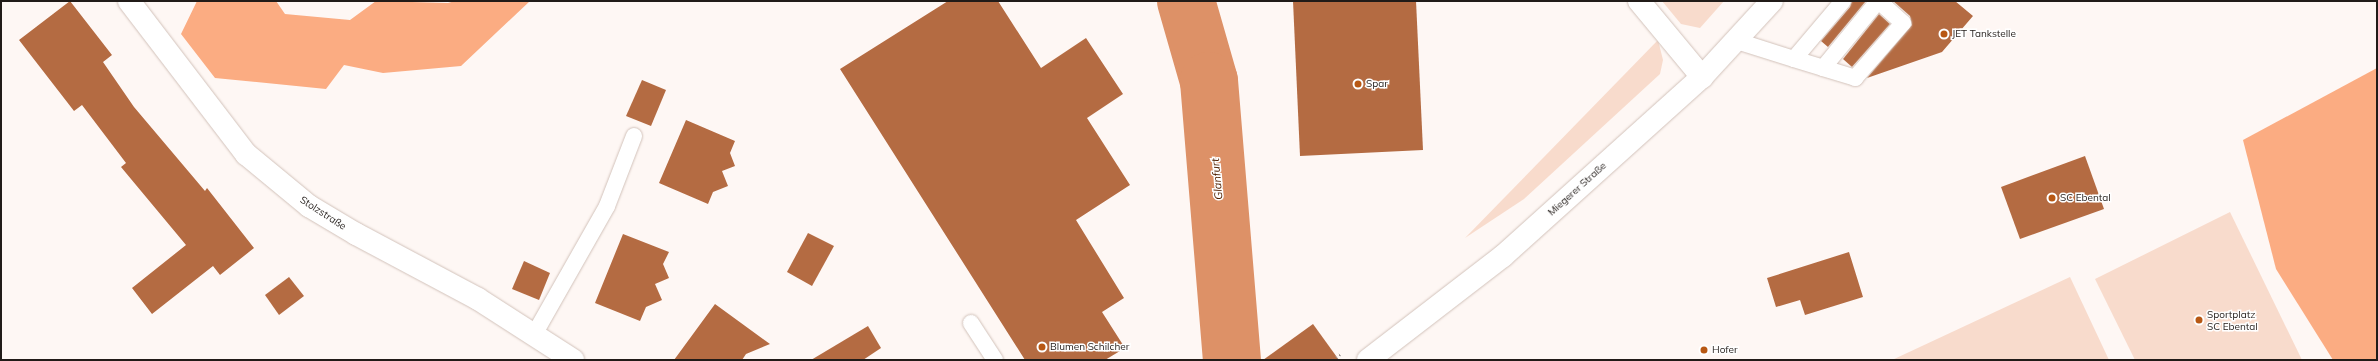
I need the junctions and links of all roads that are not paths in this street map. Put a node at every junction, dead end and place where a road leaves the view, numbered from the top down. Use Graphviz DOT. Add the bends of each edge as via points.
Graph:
graph roads {
  1 [pos="129,1"];
  2 [pos="1639,1"];
  3 [pos="1772,1"];
  4 [pos="1843,1"];
  5 [pos="1879,2"];
  6 [pos="1737,41"];
  7 [pos="1794,59"];
  8 [pos="1823,68"];
  9 [pos="1702,77"];
  10 [pos="634,136"];
  11 [pos="971,324"];
  12 [pos="535,333"];
  13 [pos="573,360"];
  14 [pos="995,360"];
  15 [pos="1368,360"];
  1 -- 12 [label="street, Stolzstraße" via="246,154 309,206"];
  2 -- 9 [label="street"];
  3 -- 6 [label="street, Miegerer Straße"];
  4 -- 7 [label="lane"];
  5 -- 8 [label="lane"];
  5 -- 8 [label="lane" via="1904,22 1855,78"];
  6 -- 7 [label="lane"];
  6 -- 9 [label="street, Miegerer Straße"];
  7 -- 8 [label="lane"];
  9 -- 15 [label="street, Miegerer Straße" via="1503,256"];
  10 -- 12 [label="lane" via="606,206"];
  11 -- 14 [label="lane"];
  12 -- 13 [label="street, Stolzstraße"];
}
